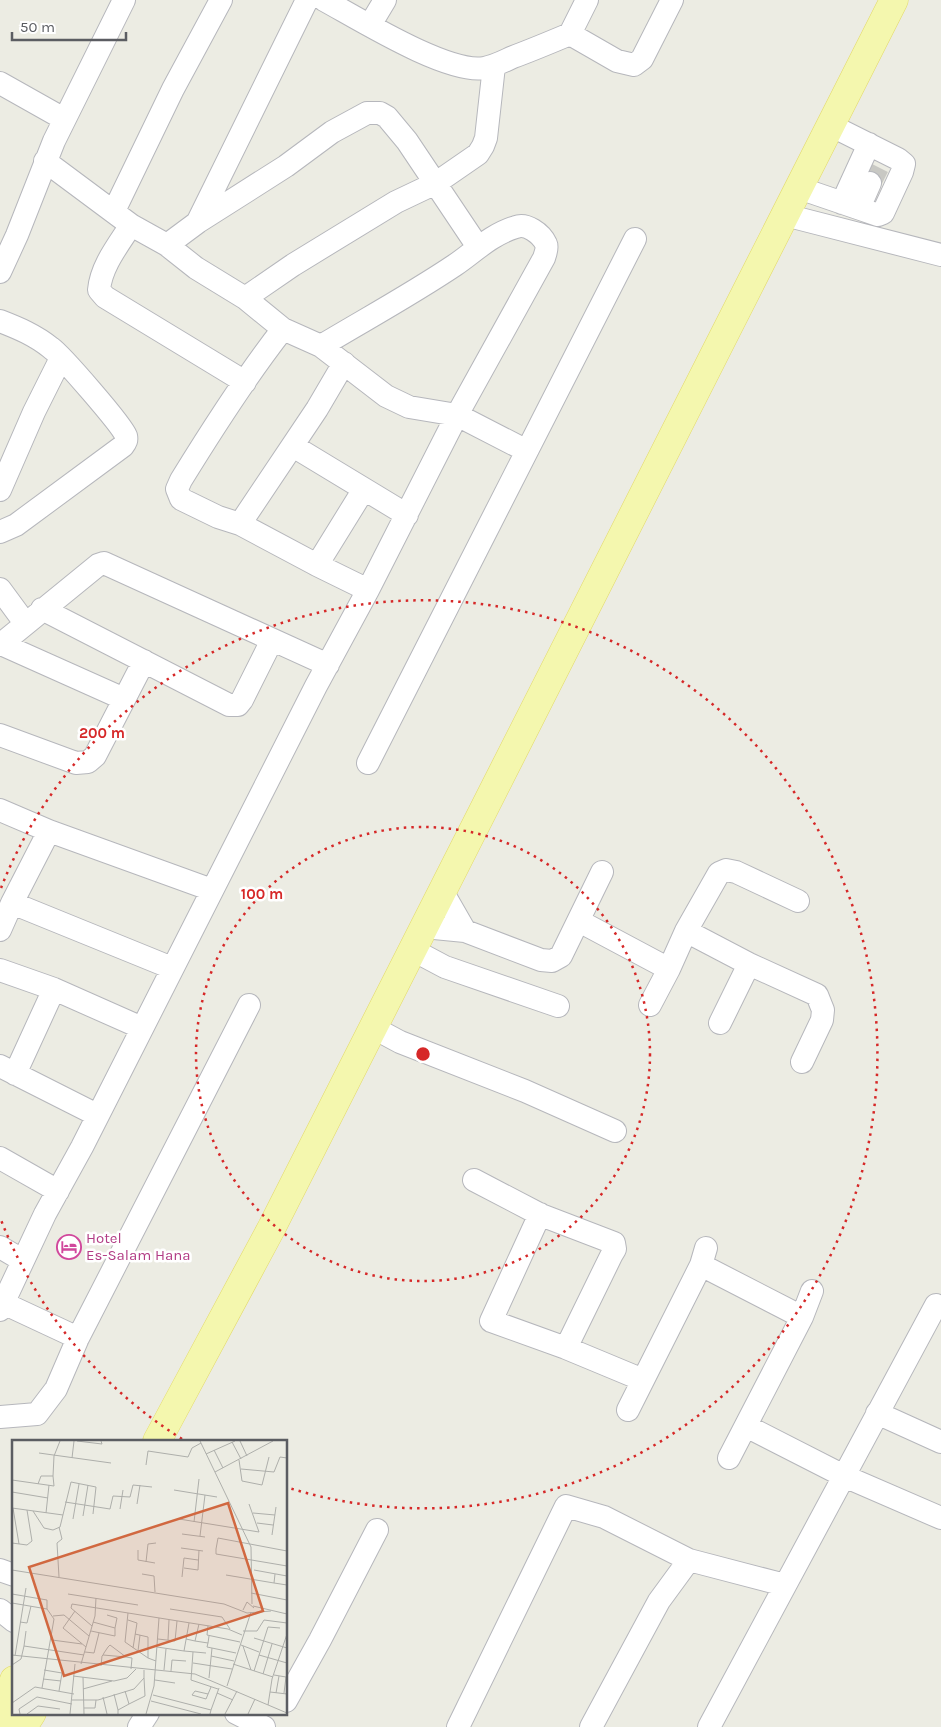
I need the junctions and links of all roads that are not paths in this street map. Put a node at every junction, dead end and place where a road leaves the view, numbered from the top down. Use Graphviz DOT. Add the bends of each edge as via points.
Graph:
graph roads {
  1 [pos="124,0"];
  2 [pos="221,0"];
  3 [pos="307,0"];
  4 [pos="324,0"];
  5 [pos="384,0"];
  6 [pos="587,0"];
  7 [pos="672,0"];
  8 [pos="894,0"];
  9 [pos="370,24"];
  10 [pos="570,34"];
  11 [pos="494,66"];
  12 [pos="0,83"];
  13 [pos="64,119"];
  14 [pos="830,125"];
  15 [pos="45,161"];
  16 [pos="876,162"];
  17 [pos="436,183"];
  18 [pos="800,188"];
  19 [pos="850,206"];
  20 [pos="114,211"];
  21 [pos="785,215"];
  22 [pos="198,222"];
  23 [pos="131,225"];
  24 [pos="635,239"];
  25 [pos="167,245"];
  26 [pos="478,247"];
  27 [pos="941,255"];
  28 [pos="0,272"];
  29 [pos="245,298"];
  30 [pos="0,321"];
  31 [pos="283,329"];
  32 [pos="321,346"];
  33 [pos="61,358"];
  34 [pos="344,363"];
  35 [pos="245,382"];
  36 [pos="458,415"];
  37 [pos="293,446"];
  38 [pos="527,451"];
  39 [pos="364,489"];
  40 [pos="0,490"];
  41 [pos="407,515"];
  42 [pos="240,524"];
  43 [pos="0,532"];
  44 [pos="317,566"];
  45 [pos="0,589"];
  46 [pos="368,590"];
  47 [pos="42,609"];
  48 [pos="25,623"];
  49 [pos="272,640"];
  50 [pos="1,644"];
  51 [pos="144,661"];
  52 [pos="328,665"];
  53 [pos="124,699"];
  54 [pos="0,735"];
  55 [pos="368,763"];
  56 [pos="0,810"];
  57 [pos="49,831"];
  58 [pos="602,872"];
  59 [pos="212,890"];
  60 [pos="442,891"];
  61 [pos="798,901"];
  62 [pos="12,903"];
  63 [pos="579,921"];
  64 [pos="0,930"];
  65 [pos="465,930"];
  66 [pos="686,931"];
  67 [pos="418,939"];
  68 [pos="749,964"];
  69 [pos="172,968"];
  70 [pos="669,969"];
  71 [pos="0,970"];
  72 [pos="54,989"];
  73 [pos="249,1004"];
  74 [pos="650,1005"];
  75 [pos="558,1006"];
  76 [pos="720,1023"];
  77 [pos="372,1027"];
  78 [pos="142,1028"];
  79 [pos="802,1062"];
  80 [pos="7,1070"];
  81 [pos="97,1115"];
  82 [pos="614,1131"];
  83 [pos="0,1158"];
  84 [pos="474,1180"];
  85 [pos="58,1191"];
  86 [pos="540,1214"];
  87 [pos="0,1247"];
  88 [pos="22,1260"];
  89 [pos="812,1292"];
  90 [pos="936,1305"];
  91 [pos="2,1307"];
  92 [pos="802,1317"];
  93 [pos="78,1338"];
  94 [pos="566,1348"];
  95 [pos="643,1380"];
  96 [pos="628,1410"];
  97 [pos="877,1413"];
  98 [pos="0,1417"];
  99 [pos="746,1426"];
  100 [pos="158,1440"];
  101 [pos="941,1442"];
  102 [pos="728,1458"];
  103 [pos="844,1476"];
  104 [pos="941,1518"];
  105 [pos="376,1530"];
  106 [pos="689,1560"];
  107 [pos="0,1570"];
  108 [pos="12,1574"];
  109 [pos="785,1585"];
  110 [pos="0,1610"];
  111 [pos="12,1619"];
  112 [pos="12,1685"];
  113 [pos="288,1697"];
  114 [pos="31,1714"];
  115 [pos="147,1714"];
  116 [pos="238,1714"];
  117 [pos="278,1714"];
  118 [pos="0,1718"];
  119 [pos="23,1727"];
  120 [pos="139,1727"];
  121 [pos="264,1727"];
  122 [pos="272,1727"];
  123 [pos="458,1727"];
  124 [pos="591,1727"];
  125 [pos="709,1727"];
  1 -- 13 [label="street"];
  2 -- 20 [label="street"];
  3 -- 22 [label="street"];
  4 -- 9 [label="street"];
  5 -- 9 [label="street"];
  6 -- 10 [label="street"];
  7 -- 10 [label="street" via="642,59 634,65 617,61"];
  8 -- 14 [label="main road"];
  9 -- 11 [label="street" via="438,60 458,66"];
  10 -- 11 [label="street"];
  11 -- 17 [label="street" via="483,146 478,154"];
  12 -- 13 [label="street"];
  13 -- 15 [label="street"];
  14 -- 16 [label="street"];
  14 -- 18 [label="main road"];
  15 -- 20 [label="street"];
  15 -- 28 [label="street"];
  16 -- 19 [label="street"];
  16 -- 19 [label="street"];
  16 -- 19 [label="street" via="898,159 904,164 882,214"];
  17 -- 22 [label="street" via="408,141 387,117 380,113 368,114 332,132 286,166"];
  17 -- 26 [label="street"];
  17 -- 29 [label="street" via="396,202"];
  18 -- 19 [label="street"];
  18 -- 21 [label="main road"];
  20 -- 23 [label="street"];
  21 -- 27 [label="street"];
  21 -- 60 [label="main road"];
  22 -- 25 [label="street"];
  23 -- 25 [label="street"];
  23 -- 35 [label="street" via="102,275 100,290 105,297"];
  24 -- 38 [label="street"];
  25 -- 29 [label="street" via="196,268"];
  26 -- 32 [label="street" via="456,264"];
  26 -- 36 [label="street" via="522,225 528,226 547,246 544,258"];
  29 -- 31 [label="street"];
  30 -- 33 [label="street" via="29,333"];
  31 -- 32 [label="street"];
  31 -- 35 [label="street"];
  32 -- 34 [label="street"];
  33 -- 40 [label="street"];
  33 -- 43 [label="street" via="125,433 126,442 48,502"];
  34 -- 36 [label="street" via="386,396 409,407"];
  34 -- 37 [label="street"];
  35 -- 42 [label="street" via="177,489 181,499"];
  36 -- 38 [label="street"];
  36 -- 41 [label="street"];
  37 -- 39 [label="street"];
  37 -- 42 [label="street"];
  38 -- 55 [label="street"];
  39 -- 41 [label="street"];
  39 -- 44 [label="street"];
  41 -- 46 [label="street"];
  42 -- 44 [label="street"];
  44 -- 46 [label="street"];
  45 -- 48 [label="street"];
  46 -- 52 [label="street"];
  47 -- 48 [label="street"];
  47 -- 49 [label="street" via="104,563"];
  47 -- 51 [label="street"];
  48 -- 50 [label="street"];
  49 -- 51 [label="street" via="238,705 229,705"];
  49 -- 52 [label="street"];
  50 -- 53 [label="street"];
  51 -- 53 [label="street"];
  52 -- 59 [label="street"];
  53 -- 54 [label="street" via="95,756 88,762 76,763"];
  56 -- 57 [label="street"];
  57 -- 59 [label="street"];
  57 -- 62 [label="street"];
  58 -- 63 [label="street"];
  59 -- 69 [label="street"];
  60 -- 65 [label="street"];
  60 -- 67 [label="main road"];
  61 -- 66 [label="street" via="726,870 719,873"];
  62 -- 64 [label="street"];
  62 -- 69 [label="street"];
  63 -- 65 [label="street" via="561,956 552,961 541,960"];
  63 -- 70 [label="street"];
  65 -- 67 [label="street"];
  66 -- 68 [label="street"];
  66 -- 70 [label="street"];
  67 -- 75 [label="street" via="445,967"];
  67 -- 77 [label="main road"];
  68 -- 76 [label="street"];
  68 -- 79 [label="street" via="817,996 823,1010 822,1020"];
  69 -- 78 [label="street"];
  70 -- 74 [label="street"];
  71 -- 72 [label="street"];
  72 -- 78 [label="street"];
  72 -- 80 [label="street"];
  73 -- 93 [label="street"];
  77 -- 82 [label="street" via="400,1042 525,1091"];
  77 -- 100 [label="main road" via="272,1228"];
  78 -- 81 [label="street"];
  80 -- 81 [label="street"];
  81 -- 85 [label="street"];
  83 -- 85 [label="street"];
  84 -- 86 [label="street"];
  85 -- 88 [label="street"];
  86 -- 94 [label="street" via="614,1243 615,1249"];
  86 -- 94 [label="street" via="491,1321"];
  87 -- 88 [label="street"];
  88 -- 91 [label="street"];
  89 -- 92 [label="street"];
  90 -- 97 [label="street"];
  91 -- 93 [label="street"];
  92 -- 95 [label="street" via="703,1257"];
  92 -- 99 [label="street"];
  93 -- 98 [label="street" via="56,1389 37,1414"];
  94 -- 95 [label="street"];
  95 -- 96 [label="street"];
  97 -- 101 [label="street"];
  97 -- 103 [label="street"];
  99 -- 102 [label="street"];
  99 -- 103 [label="street"];
  103 -- 104 [label="street"];
  103 -- 109 [label="street"];
  105 -- 113 [label="street"];
  106 -- 109 [label="street"];
  106 -- 123 [label="street" via="604,1517 566,1506"];
  106 -- 124 [label="street" via="659,1601"];
  107 -- 108 [label="street"];
  109 -- 125 [label="street"];
  110 -- 111 [label="street"];
  112 -- 118 [label="main road"];
  114 -- 119 [label="main road"];
  115 -- 120 [label="street"];
  116 -- 121 [label="street"];
  117 -- 122 [label="street"];
}
